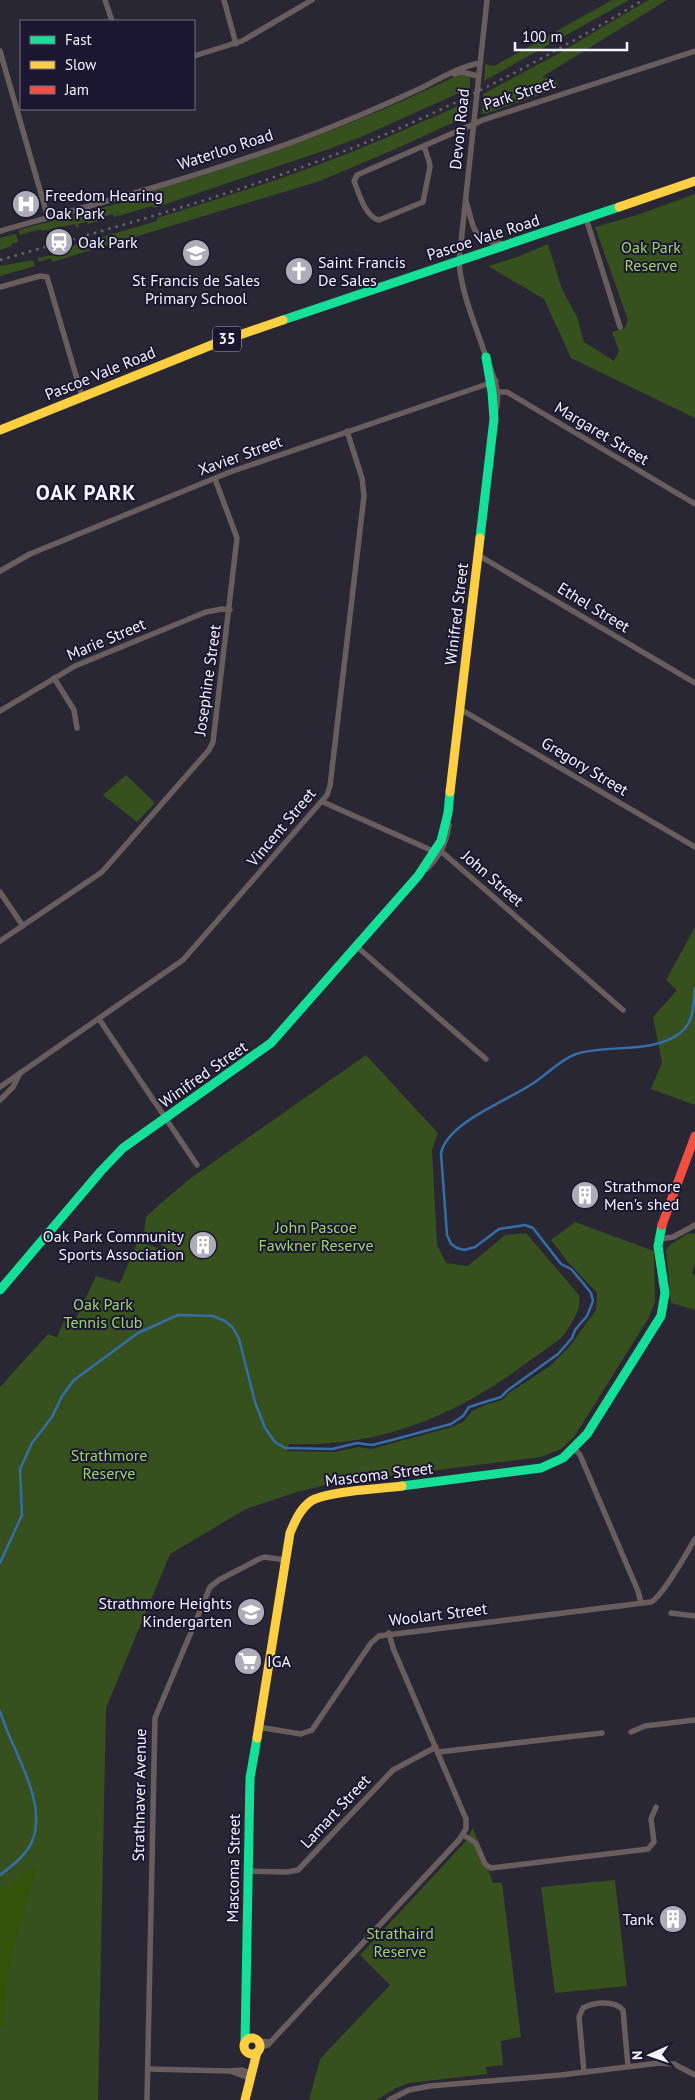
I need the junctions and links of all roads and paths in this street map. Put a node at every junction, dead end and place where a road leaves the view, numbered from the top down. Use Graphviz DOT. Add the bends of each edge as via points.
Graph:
graph roads {
  1 [pos="105,0"];
  2 [pos="224,0"];
  3 [pos="312,0"];
  4 [pos="487,0"];
  5 [pos="112,20"];
  6 [pos="236,44"];
  7 [pos="0,51"];
  8 [pos="695,51"];
  9 [pos="195,56"];
  10 [pos="480,63"];
  11 [pos="452,74"];
  12 [pos="478,76"];
  13 [pos="19,107"];
  14 [pos="474,123"];
  15 [pos="424,146"];
  16 [pos="695,181"];
  17 [pos="465,199"];
  18 [pos="48,218"];
  19 [pos="586,218"];
  20 [pos="0,231"];
  21 [pos="509,244"];
  22 [pos="459,261"];
  23 [pos="0,287"];
  24 [pos="620,327"];
  25 [pos="486,357"];
  26 [pos="493,381"];
  27 [pos="495,392"];
  28 [pos="82,396"];
  29 [pos="0,430"];
  30 [pos="347,431"];
  31 [pos="215,479"];
  32 [pos="695,504"];
  33 [pos="478,555"];
  34 [pos="0,571"];
  35 [pos="230,610"];
  36 [pos="54,678"];
  37 [pos="695,683"];
  38 [pos="460,709"];
  39 [pos="0,711"];
  40 [pos="78,728"];
  41 [pos="323,802"];
  42 [pos="695,847"];
  43 [pos="438,851"];
  44 [pos="0,892"];
  45 [pos="23,926"];
  46 [pos="0,941"];
  47 [pos="356,946"];
  48 [pos="623,1010"];
  49 [pos="96,1020"];
  50 [pos="486,1059"];
  51 [pos="20,1073"];
  52 [pos="1,1086"];
  53 [pos="0,1100"];
  54 [pos="165,1118"];
  55 [pos="695,1136"];
  56 [pos="197,1165"];
  57 [pos="695,1225"];
  58 [pos="659,1239"];
  59 [pos="0,1290"];
  60 [pos="575,1449"];
  61 [pos="695,1539"];
  62 [pos="286,1560"];
  63 [pos="641,1603"];
  64 [pos="671,1613"];
  65 [pos="695,1616"];
  66 [pos="389,1633"];
  67 [pos="695,1720"];
  68 [pos="258,1727"];
  69 [pos="631,1732"];
  70 [pos="602,1733"];
  71 [pos="437,1750"];
  72 [pos="656,1807"];
  73 [pos="463,1835"];
  74 [pos="248,1872"];
  75 [pos="254,2046"];
  76 [pos="628,2066"];
  77 [pos="148,2069"];
  78 [pos="584,2072"];
  79 [pos="247,2074"];
  80 [pos="695,2075"];
  81 [pos="246,2097"];
  82 [pos="147,2100"];
  83 [pos="389,2100"];
  1 -- 5 [label="street"];
  2 -- 6 [label="street"];
  3 -- 6 [label="street"];
  4 -- 10 [label="street, Devon Road"];
  6 -- 9 [label="street"];
  7 -- 13 [label="street"];
  8 -- 14 [label="street, Park Street"];
  10 -- 11 [label="street, Waterloo Road"];
  10 -- 12 [label="street, Devon Road"];
  11 -- 12 [label="street, Waterloo Road" via="461,72"];
  11 -- 18 [label="street, Waterloo Road" via="299,140"];
  12 -- 14 [label="street, Devon Road"];
  13 -- 18 [label="street"];
  14 -- 15 [label="street, Park Street"];
  14 -- 17 [label="street, Devon Road"];
  15 -- 15 [label="street, Park Street" via="357,175 354,181 357,188 365,206 377,220 420,204 425,198 430,160"];
  16 -- 19 [label="main road, Pascoe Vale Road / 35"];
  17 -- 21 [label="street" via="478,236 485,242"];
  17 -- 22 [label="street, Devon Road"];
  18 -- 20 [label="street, Waterloo Road"];
  19 -- 21 [label="main road, Pascoe Vale Road / 35"];
  19 -- 24 [label="street"];
  21 -- 22 [label="main road, Pascoe Vale Road / 35"];
  22 -- 25 [label="street, Winifred Street" via="460,281"];
  22 -- 28 [label="main road, Pascoe Vale Road / 35" via="220,342"];
  23 -- 28 [label="street" via="42,275 48,278"];
  25 -- 26 [label="main road, Winifred Street"];
  26 -- 27 [label="main road, Winifred Street"];
  26 -- 30 [label="street, Xavier Street"];
  27 -- 32 [label="street, Margaret Street" via="507,392"];
  27 -- 33 [label="main road, Winifred Street"];
  28 -- 29 [label="main road, Pascoe Vale Road / 35"];
  30 -- 31 [label="street, Xavier Street"];
  30 -- 41 [label="street, Vincent Street" via="362,478 364,496 330,786"];
  31 -- 34 [label="street, Xavier Street" via="30,554"];
  31 -- 35 [label="street, Josephine Street" via="237,538"];
  33 -- 37 [label="street, Ethel Street"];
  33 -- 38 [label="main road, Winifred Street"];
  35 -- 36 [label="street, Marie Street" via="206,612"];
  35 -- 45 [label="street, Josephine Street" via="216,733 209,750 102,872"];
  36 -- 39 [label="street, Marie Street"];
  36 -- 40 [label="street" via="74,710"];
  38 -- 42 [label="street, Gregory Street"];
  38 -- 43 [label="main road, Winifred Street" via="448,813"];
  41 -- 43 [label="street, John Street"];
  41 -- 49 [label="street, Vincent Street" via="183,960"];
  43 -- 47 [label="main road, Winifred Street"];
  43 -- 48 [label="street, John Street"];
  44 -- 45 [label="street"];
  45 -- 46 [label="street, Josephine Street"];
  47 -- 50 [label="street"];
  47 -- 54 [label="main road, Winifred Street" via="263,1050"];
  49 -- 51 [label="street, Vincent Street"];
  49 -- 54 [label="street"];
  51 -- 52 [label="street, Vincent Street"];
  51 -- 53 [label="street, Vincent Street" via="14,1087"];
  52 -- 53 [label="street, Vincent Street" via="4,1091"];
  54 -- 56 [label="street"];
  54 -- 59 [label="main road, Winifred Street" via="114,1156"];
  55 -- 58 [label="main road, Mascoma Street"];
  57 -- 58 [label="street" via="673,1237"];
  58 -- 60 [label="main road, Mascoma Street" via="665,1293 661,1316"];
  60 -- 62 [label="main road, Mascoma Street" via="544,1467 317,1497 295,1519"];
  60 -- 63 [label="street"];
  61 -- 63 [label="street" via="658,1596 651,1602"];
  62 -- 68 [label="main road, Mascoma Street"];
  62 -- 77 [label="street, Strathnaver Avenue" via="260,1559 210,1587 155,1718"];
  63 -- 66 [label="street, Woolart Street"];
  64 -- 65 [label="street"];
  66 -- 68 [label="street, Woolart Street" via="371,1643 312,1730 302,1734"];
  66 -- 71 [label="street"];
  67 -- 69 [label="street" via="645,1726"];
  68 -- 74 [label="main road, Mascoma Street" via="250,1778"];
  70 -- 71 [label="street, Lamart Street"];
  71 -- 73 [label="street" via="463,1811 466,1823"];
  71 -- 74 [label="street, Lamart Street" via="393,1770 298,1870"];
  72 -- 73 [label="street" via="652,1816 654,1842 650,1848 491,1868 485,1864 476,1843"];
  73 -- 75 [label="street" via="270,2042"];
  74 -- 75 [label="main road, Mascoma Street" via="246,2025"];
  75 -- 79 [label="main road, Mascoma Street"];
  76 -- 78 [label="street"];
  76 -- 78 [label="street" via="623,2010 611,2003 590,2005 584,2008 580,2017"];
  76 -- 80 [label="street" via="669,2063"];
  77 -- 79 [label="street"];
  77 -- 82 [label="street, Strathnaver Avenue"];
  78 -- 83 [label="street" via="430,2086 409,2090"];
  79 -- 81 [label="main road, Mascoma Street"];
}
